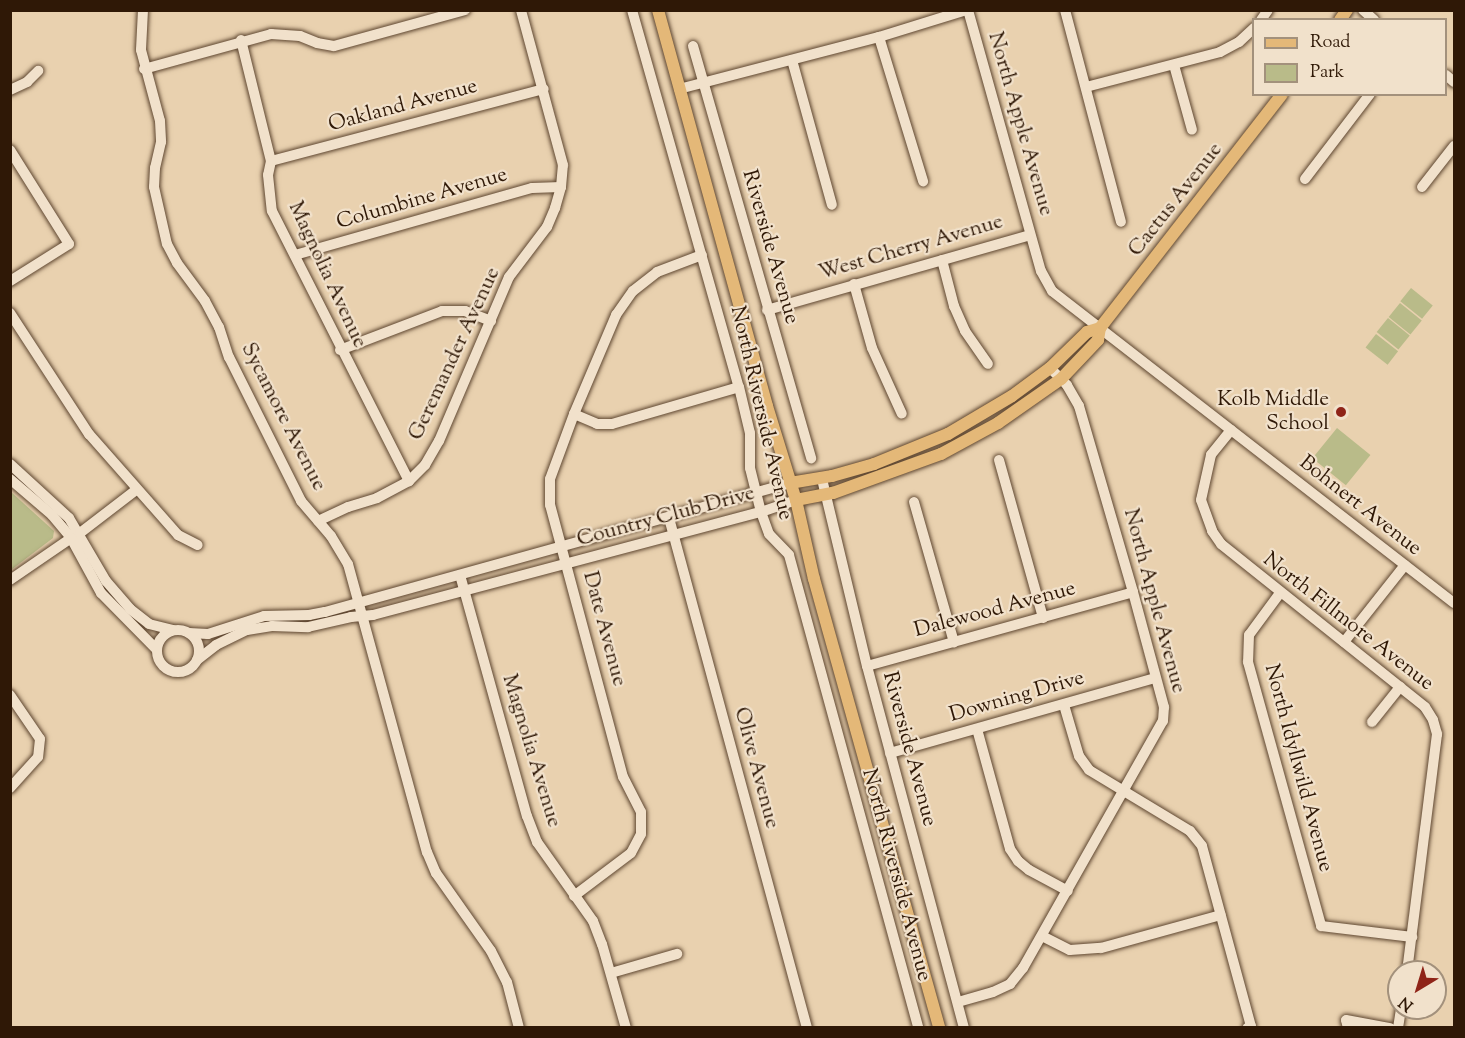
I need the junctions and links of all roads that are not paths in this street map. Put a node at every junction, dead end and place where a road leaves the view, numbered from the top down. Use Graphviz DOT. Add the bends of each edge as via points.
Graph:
graph roads {
  1 [pos="143,10"];
  2 [pos="465,10"];
  3 [pos="521,10"];
  4 [pos="632,10"];
  5 [pos="658,10"];
  6 [pos="967,10"];
  7 [pos="1065,10"];
  8 [pos="1252,30"];
  9 [pos="879,37"];
  10 [pos="241,40"];
  11 [pos="693,46"];
  12 [pos="792,60"];
  13 [pos="1174,65"];
  14 [pos="144,69"];
  15 [pos="38,71"];
  16 [pos="704,83"];
  17 [pos="1086,87"];
  18 [pos="544,89"];
  19 [pos="679,89"];
  20 [pos="10,90"];
  21 [pos="1280,96"];
  22 [pos="1368,96"];
  23 [pos="1192,130"];
  24 [pos="1455,146"];
  25 [pos="10,150"];
  26 [pos="272,161"];
  27 [pos="1305,179"];
  28 [pos="923,181"];
  29 [pos="561,188"];
  30 [pos="1422,188"];
  31 [pos="832,205"];
  32 [pos="1121,222"];
  33 [pos="1030,235"];
  34 [pos="295,255"];
  35 [pos="702,255"];
  36 [pos="942,260"];
  37 [pos="10,281"];
  38 [pos="854,284"];
  39 [pos="767,310"];
  40 [pos="10,313"];
  41 [pos="491,321"];
  42 [pos="1100,328"];
  43 [pos="340,350"];
  44 [pos="988,364"];
  45 [pos="1050,368"];
  46 [pos="1061,379"];
  47 [pos="739,387"];
  48 [pos="574,414"];
  49 [pos="902,414"];
  50 [pos="1231,430"];
  51 [pos="811,459"];
  52 [pos="999,460"];
  53 [pos="10,464"];
  54 [pos="827,478"];
  55 [pos="10,479"];
  56 [pos="409,481"];
  57 [pos="790,483"];
  58 [pos="136,490"];
  59 [pos="756,492"];
  60 [pos="826,495"];
  61 [pos="796,501"];
  62 [pos="914,502"];
  63 [pos="761,512"];
  64 [pos="669,518"];
  65 [pos="318,520"];
  66 [pos="673,534"];
  67 [pos="75,535"];
  68 [pos="198,545"];
  69 [pos="562,547"];
  70 [pos="566,565"];
  71 [pos="1405,565"];
  72 [pos="460,575"];
  73 [pos="10,580"];
  74 [pos="465,591"];
  75 [pos="1133,592"];
  76 [pos="1280,593"];
  77 [pos="360,602"];
  78 [pos="1455,603"];
  79 [pos="364,616"];
  80 [pos="1043,618"];
  81 [pos="173,630"];
  82 [pos="189,633"];
  83 [pos="954,642"];
  84 [pos="1344,642"];
  85 [pos="157,650"];
  86 [pos="197,660"];
  87 [pos="867,666"];
  88 [pos="1155,678"];
  89 [pos="1400,687"];
  90 [pos="10,694"];
  91 [pos="1064,705"];
  92 [pos="1372,722"];
  93 [pos="977,729"];
  94 [pos="890,753"];
  95 [pos="10,788"];
  96 [pos="1124,793"];
  97 [pos="1068,891"];
  98 [pos="574,896"];
  99 [pos="1221,915"];
  100 [pos="1042,936"];
  101 [pos="1412,937"];
  102 [pos="677,954"];
  103 [pos="1409,960"];
  104 [pos="610,973"];
  105 [pos="958,1002"];
  106 [pos="1347,1024"];
  107 [pos="519,1028"];
  108 [pos="626,1028"];
  109 [pos="807,1028"];
  110 [pos="918,1028"];
  111 [pos="939,1028"];
  112 [pos="964,1028"];
  113 [pos="1247,1028"];
  114 [pos="1390,1028"];
  1 -- 14 [label="street, Sycamore Avenue"];
  2 -- 10 [label="street" via="334,46 287,34"];
  3 -- 18 [label="street, Geremander Avenue"];
  4 -- 35 [label="street, North Riverside Avenue"];
  5 -- 19 [label="main road, North Riverside Avenue"];
  6 -- 9 [label="street"];
  6 -- 33 [label="street, North Apple Avenue"];
  7 -- 17 [label="street"];
  8 -- 13 [label="street" via="1220,52"];
  9 -- 12 [label="street"];
  9 -- 28 [label="street"];
  10 -- 14 [label="street"];
  10 -- 26 [label="street, Magnolia Avenue"];
  11 -- 16 [label="street, Riverside Avenue"];
  12 -- 16 [label="street"];
  12 -- 31 [label="street"];
  13 -- 17 [label="street"];
  13 -- 23 [label="street"];
  14 -- 65 [label="street, Sycamore Avenue" via="159,121 161,142 154,188 167,244 206,301 288,477"];
  15 -- 20 [label="street"];
  16 -- 19 [label="street"];
  16 -- 39 [label="street, Riverside Avenue"];
  17 -- 32 [label="street"];
  18 -- 26 [label="street, Oakland Avenue"];
  18 -- 29 [label="street, Geremander Avenue" via="563,165"];
  19 -- 57 [label="main road, North Riverside Avenue"];
  21 -- 42 [label="main road, Cactus Avenue"];
  22 -- 27 [label="street"];
  24 -- 30 [label="street"];
  25 -- 37 [label="street" via="69,244"];
  26 -- 34 [label="street, Magnolia Avenue" via="268,175 273,211"];
  29 -- 34 [label="street, Columbine Avenue" via="532,188"];
  29 -- 41 [label="street, Geremander Avenue" via="547,226 509,278"];
  33 -- 36 [label="street, West Cherry Avenue"];
  33 -- 42 [label="street, North Apple Avenue" via="1052,291"];
  34 -- 43 [label="street, Magnolia Avenue"];
  35 -- 47 [label="street, North Riverside Avenue"];
  35 -- 48 [label="street, Date Avenue" via="657,272 633,291 616,315"];
  36 -- 38 [label="street, West Cherry Avenue"];
  36 -- 44 [label="street" via="965,332"];
  38 -- 39 [label="street, West Cherry Avenue"];
  38 -- 49 [label="street" via="872,348"];
  39 -- 51 [label="street, Riverside Avenue"];
  40 -- 58 [label="street" via="74,415"];
  41 -- 43 [label="street" via="465,311 442,310"];
  41 -- 56 [label="street, Geremander Avenue" via="439,441 425,465"];
  42 -- 45 [label="main road, Country Club Drive" via="1087,332"];
  42 -- 46 [label="main road, Country Club Drive" via="1098,340"];
  42 -- 50 [label="street, Bohnert Avenue"];
  43 -- 56 [label="street, Magnolia Avenue"];
  45 -- 46 [label="street, North Apple Avenue"];
  45 -- 54 [label="main road, Country Club Drive" via="948,434"];
  46 -- 60 [label="main road, Country Club Drive" via="970,440 911,467"];
  46 -- 75 [label="street, North Apple Avenue" via="1079,406"];
  47 -- 48 [label="street" via="612,424 597,424"];
  47 -- 59 [label="street, North Riverside Avenue" via="750,433 750,468"];
  48 -- 69 [label="street, Date Avenue" via="550,479 550,505"];
  50 -- 71 [label="street, Bohnert Avenue"];
  50 -- 76 [label="street, North Fillmore Avenue" via="1211,455 1201,500 1221,544"];
  52 -- 80 [label="street"];
  53 -- 67 [label="street" via="58,504"];
  54 -- 57 [label="main road, Country Club Drive"];
  54 -- 60 [label="street, Riverside Avenue"];
  55 -- 67 [label="street"];
  56 -- 65 [label="street, Geremander Avenue" via="377,498"];
  57 -- 59 [label="street, Country Club Drive"];
  57 -- 61 [label="main road, North Riverside Avenue"];
  58 -- 67 [label="street"];
  58 -- 68 [label="street" via="178,535"];
  59 -- 63 [label="street, North Riverside Avenue"];
  59 -- 64 [label="street, Country Club Drive"];
  60 -- 61 [label="main road, Country Club Drive"];
  60 -- 87 [label="street, Riverside Avenue"];
  61 -- 63 [label="street, Country Club Drive"];
  61 -- 111 [label="main road, North Riverside Avenue" via="814,579"];
  62 -- 83 [label="street"];
  63 -- 66 [label="street, Country Club Drive"];
  63 -- 110 [label="street, North Riverside Avenue" via="769,534 789,555"];
  64 -- 66 [label="street, Olive Avenue"];
  64 -- 69 [label="street, Country Club Drive"];
  65 -- 77 [label="street, Sycamore Avenue" via="342,551"];
  66 -- 70 [label="street, Country Club Drive"];
  66 -- 109 [label="street, Olive Avenue"];
  67 -- 73 [label="street"];
  67 -- 81 [label="street" via="121,600 146,622"];
  67 -- 85 [label="street" via="101,593"];
  69 -- 70 [label="street, Date Avenue"];
  69 -- 72 [label="street, Country Club Drive"];
  70 -- 74 [label="street, Country Club Drive"];
  70 -- 98 [label="street, Date Avenue" via="623,777 641,812 641,834 631,853"];
  71 -- 78 [label="street, Bohnert Avenue"];
  71 -- 84 [label="street"];
  72 -- 74 [label="street, Magnolia Avenue"];
  72 -- 77 [label="street, Country Club Drive"];
  74 -- 79 [label="street, Country Club Drive"];
  74 -- 98 [label="street, Magnolia Avenue" via="527,816 537,842"];
  75 -- 80 [label="street, Dalewood Avenue"];
  75 -- 88 [label="street, North Apple Avenue"];
  76 -- 84 [label="street, North Fillmore Avenue"];
  76 -- 101 [label="street, North Idyllwild Avenue" via="1249,635 1248,662 1321,926"];
  77 -- 79 [label="street, Sycamore Avenue"];
  77 -- 82 [label="street, Country Club Drive" via="309,615 250,618 208,634"];
  79 -- 86 [label="street, Country Club Drive" via="308,627 247,630 216,645"];
  79 -- 107 [label="street, Sycamore Avenue" via="427,852 436,873 491,951 507,982"];
  80 -- 83 [label="street, Dalewood Avenue"];
  81 -- 82 [label="street"];
  81 -- 85 [label="street" via="161,638"];
  82 -- 86 [label="street" via="198,645"];
  83 -- 87 [label="street, Dalewood Avenue"];
  84 -- 89 [label="street, North Fillmore Avenue"];
  85 -- 86 [label="street" via="161,664 174,672 189,669"];
  87 -- 94 [label="street, Riverside Avenue"];
  88 -- 91 [label="street, Downing Drive"];
  88 -- 96 [label="street, North Apple Avenue" via="1164,707 1163,721"];
  89 -- 92 [label="street"];
  89 -- 101 [label="street, North Fillmore Avenue" via="1425,707 1437,734"];
  90 -- 95 [label="street" via="40,739 38,757"];
  91 -- 93 [label="street, Downing Drive"];
  91 -- 96 [label="street" via="1079,756 1089,770"];
  93 -- 94 [label="street, Downing Drive"];
  93 -- 97 [label="street" via="1010,849 1029,870"];
  94 -- 105 [label="street, Riverside Avenue"];
  96 -- 97 [label="street, North Apple Avenue"];
  96 -- 99 [label="street" via="1190,831 1202,846"];
  97 -- 100 [label="street, North Apple Avenue"];
  98 -- 104 [label="street, Magnolia Avenue" via="593,921"];
  99 -- 100 [label="street" via="1101,948 1070,950"];
  99 -- 113 [label="street" via="1251,1026"];
  100 -- 105 [label="street, North Apple Avenue" via="1010,984"];
  101 -- 103 [label="street, North Fillmore Avenue"];
  102 -- 104 [label="street"];
  104 -- 108 [label="street, Magnolia Avenue"];
  105 -- 112 [label="street, Riverside Avenue"];
  106 -- 114 [label="street"];
}
